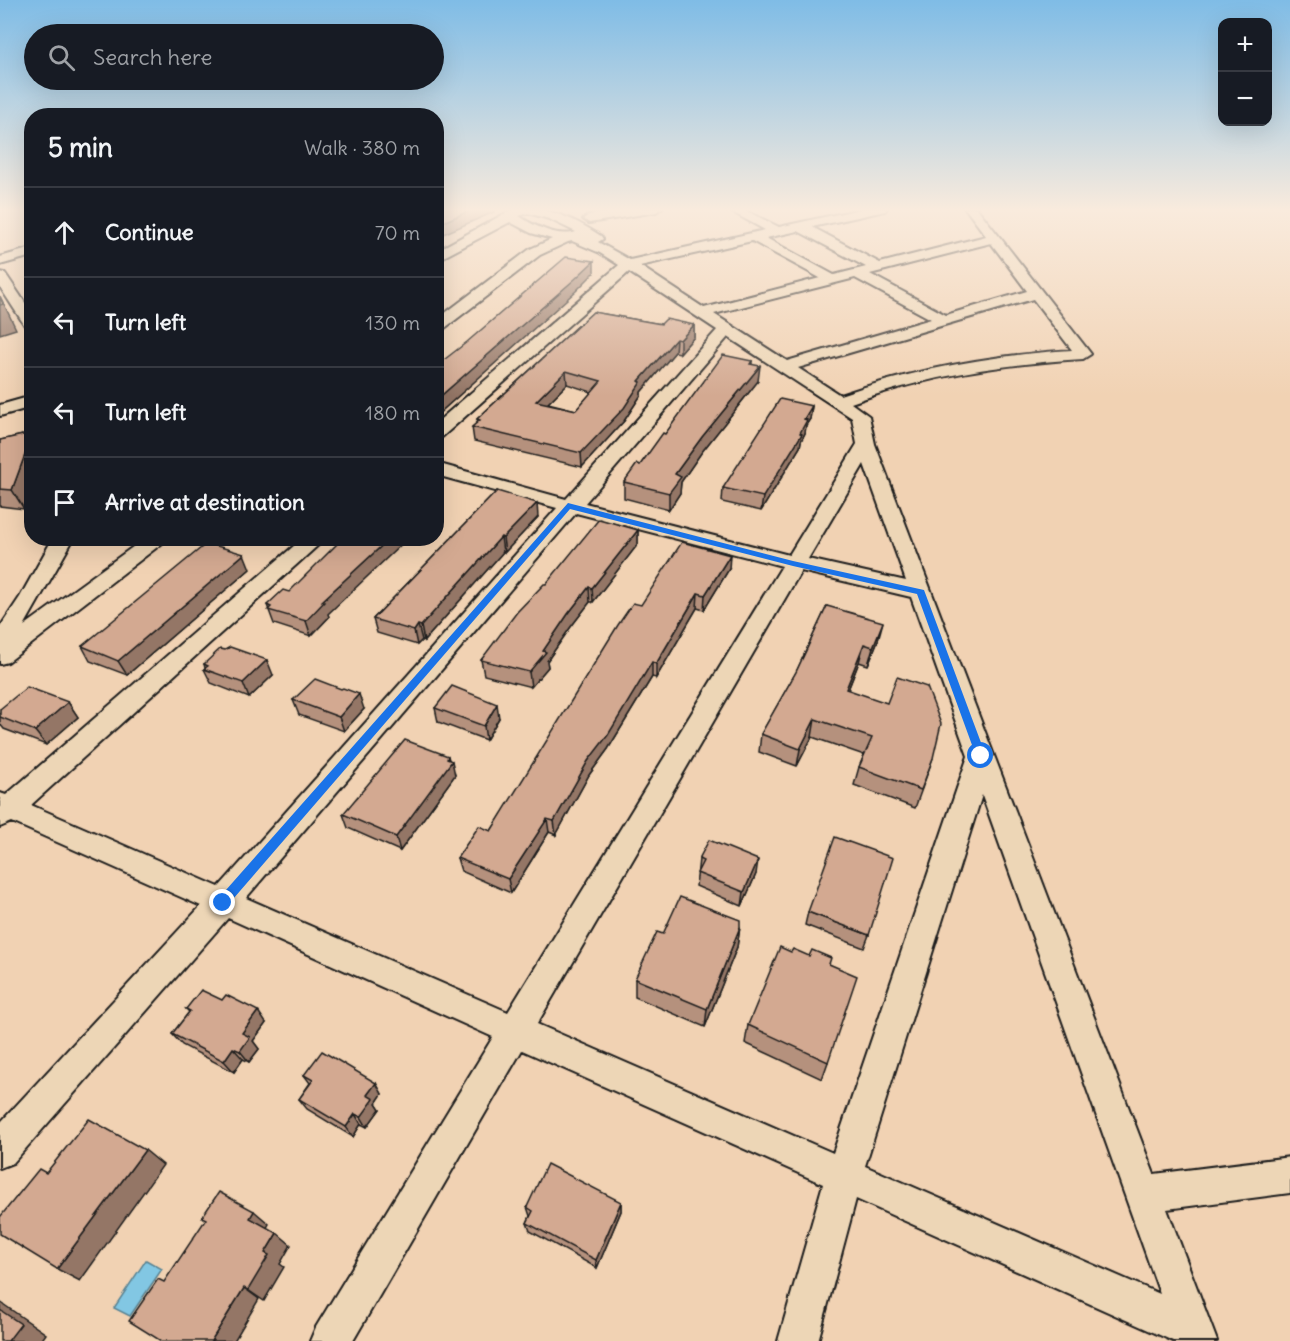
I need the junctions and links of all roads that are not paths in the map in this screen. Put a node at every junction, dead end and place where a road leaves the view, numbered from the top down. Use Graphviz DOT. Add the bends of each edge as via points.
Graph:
graph roads {
  1 [pos="511,271"];
  2 [pos="622,271"];
  3 [pos="636,271"];
  4 [pos="816,271"];
  5 [pos="867,271"];
  6 [pos="1019,271"];
  7 [pos="856,273"];
  8 [pos="0,276"];
  9 [pos="832,279"];
  10 [pos="1037,294"];
  11 [pos="701,313"];
  12 [pos="24,314"];
  13 [pos="944,320"];
  14 [pos="444,322"];
  15 [pos="726,329"];
  16 [pos="784,367"];
  17 [pos="837,402"];
  18 [pos="24,403"];
  19 [pos="0,411"];
  20 [pos="444,426"];
  21 [pos="866,444"];
  22 [pos="444,471"];
  23 [pos="568,506"];
  24 [pos="60,546"];
  25 [pos="148,546"];
  26 [pos="307,546"];
  27 [pos="793,564"];
  28 [pos="921,592"];
  29 [pos="0,645"];
  30 [pos="0,656"];
  31 [pos="981,756"];
  32 [pos="3,809"];
  33 [pos="223,903"];
  34 [pos="514,1032"];
  35 [pos="0,1150"];
  36 [pos="1290,1175"];
  37 [pos="843,1177"];
  38 [pos="1142,1194"];
  39 [pos="1195,1335"];
  40 [pos="330,1341"];
  41 [pos="798,1341"];
  1 -- 14 [label="street"];
  2 -- 20 [label="street"];
  3 -- 11 [label="street"];
  4 -- 9 [label="street"];
  5 -- 7 [label="street"];
  6 -- 10 [label="street"];
  7 -- 9 [label="street"];
  7 -- 13 [label="street"];
  8 -- 12 [label="street"];
  9 -- 11 [label="street"];
  10 -- 13 [label="street"];
  10 -- 17 [label="street" via="1083,354 963,366 896,382"];
  11 -- 15 [label="street"];
  13 -- 16 [label="street"];
  15 -- 16 [label="street"];
  15 -- 23 [label="street"];
  16 -- 17 [label="street"];
  17 -- 21 [label="street" via="860,416"];
  18 -- 19 [label="street"];
  21 -- 27 [label="street"];
  21 -- 28 [label="street"];
  22 -- 23 [label="street"];
  23 -- 27 [label="street"];
  23 -- 33 [label="street"];
  24 -- 29 [label="street"];
  25 -- 30 [label="street"];
  26 -- 32 [label="street"];
  27 -- 28 [label="street"];
  27 -- 34 [label="street"];
  28 -- 31 [label="street"];
  31 -- 37 [label="street"];
  31 -- 38 [label="street"];
  32 -- 33 [label="street"];
  33 -- 34 [label="street"];
  33 -- 35 [label="street"];
  34 -- 37 [label="street"];
  34 -- 40 [label="street"];
  36 -- 38 [label="street"];
  37 -- 39 [label="street"];
  37 -- 41 [label="street"];
  38 -- 39 [label="street"];
}
